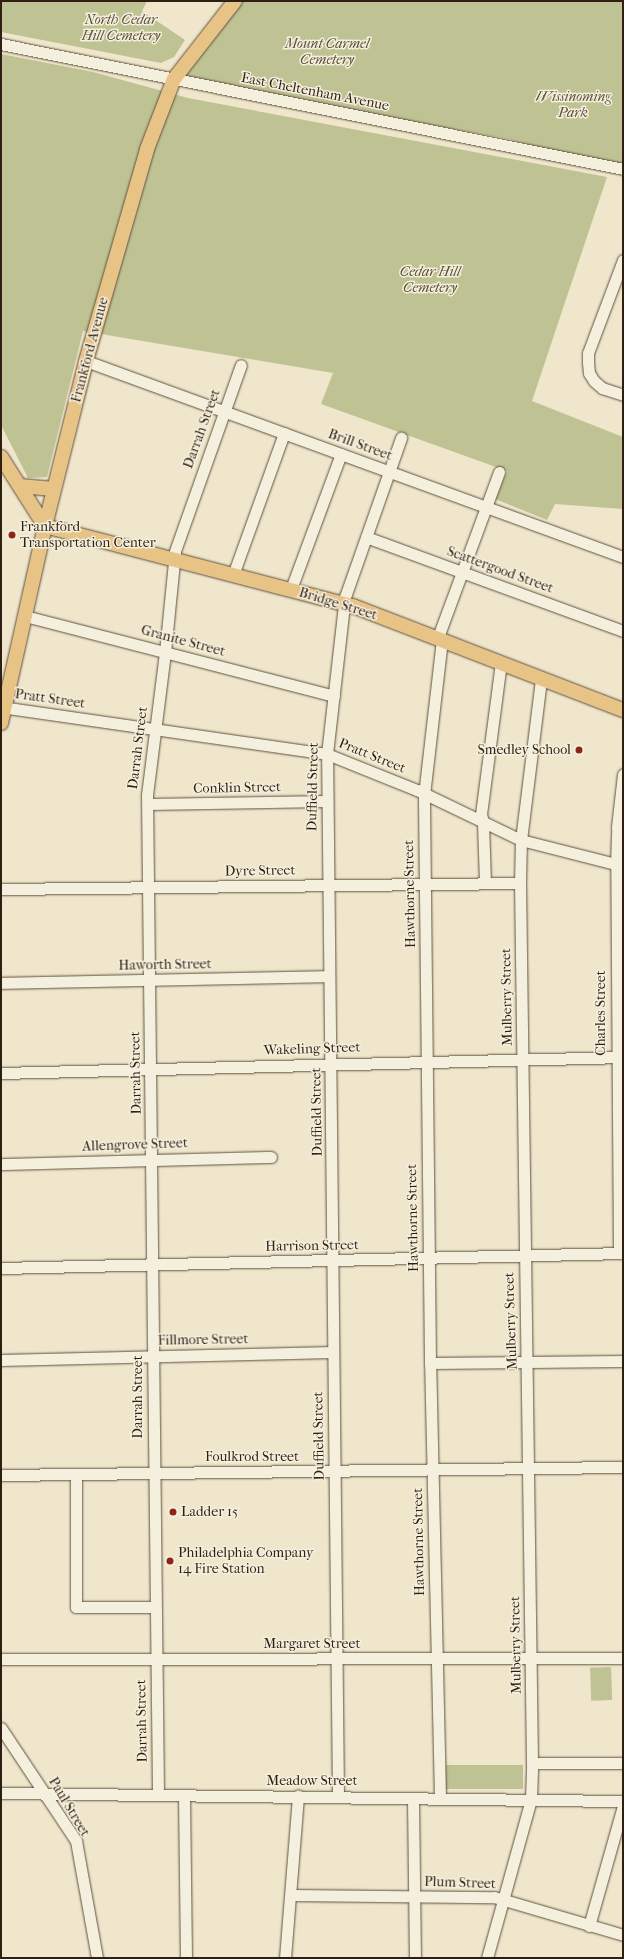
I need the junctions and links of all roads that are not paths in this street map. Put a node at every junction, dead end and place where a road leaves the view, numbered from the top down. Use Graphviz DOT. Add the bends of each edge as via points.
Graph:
graph roads {
  1 [pos="235,1"];
  2 [pos="1,44"];
  3 [pos="174,79"];
  4 [pos="623,169"];
  5 [pos="623,260"];
  6 [pos="86,361"];
  7 [pos="241,365"];
  8 [pos="623,395"];
  9 [pos="225,411"];
  10 [pos="284,433"];
  11 [pos="401,438"];
  12 [pos="341,454"];
  13 [pos="1,457"];
  14 [pos="391,472"];
  15 [pos="499,472"];
  16 [pos="20,486"];
  17 [pos="54,489"];
  18 [pos="487,507"];
  19 [pos="45,526"];
  20 [pos="366,537"];
  21 [pos="623,557"];
  22 [pos="173,558"];
  23 [pos="464,572"];
  24 [pos="233,575"];
  25 [pos="291,589"];
  26 [pos="344,603"];
  27 [pos="25,616"];
  28 [pos="623,631"];
  29 [pos="440,638"];
  30 [pos="166,652"];
  31 [pos="501,662"];
  32 [pos="541,679"];
  33 [pos="334,696"];
  34 [pos="3,707"];
  35 [pos="623,710"];
  36 [pos="1,723"];
  37 [pos="155,729"];
  38 [pos="327,754"];
  39 [pos="623,774"];
  40 [pos="424,795"];
  41 [pos="327,801"];
  42 [pos="148,804"];
  43 [pos="483,822"];
  44 [pos="521,840"];
  45 [pos="620,866"];
  46 [pos="485,883"];
  47 [pos="520,883"];
  48 [pos="425,884"];
  49 [pos="328,885"];
  50 [pos="148,887"];
  51 [pos="1,889"];
  52 [pos="329,976"];
  53 [pos="150,981"];
  54 [pos="1,983"];
  55 [pos="620,1057"];
  56 [pos="523,1059"];
  57 [pos="427,1062"];
  58 [pos="332,1063"];
  59 [pos="151,1069"];
  60 [pos="1,1073"];
  61 [pos="271,1157"];
  62 [pos="152,1159"];
  63 [pos="1,1164"];
  64 [pos="621,1253"];
  65 [pos="524,1255"];
  66 [pos="428,1258"];
  67 [pos="334,1261"];
  68 [pos="152,1264"];
  69 [pos="1,1268"];
  70 [pos="333,1352"];
  71 [pos="153,1357"];
  72 [pos="1,1360"];
  73 [pos="623,1361"];
  74 [pos="528,1362"];
  75 [pos="430,1363"];
  76 [pos="623,1467"];
  77 [pos="432,1469"];
  78 [pos="529,1469"];
  79 [pos="335,1471"];
  80 [pos="154,1472"];
  81 [pos="1,1476"];
  82 [pos="76,1476"];
  83 [pos="155,1607"];
  84 [pos="623,1658"];
  85 [pos="1,1659"];
  86 [pos="156,1659"];
  87 [pos="336,1659"];
  88 [pos="531,1659"];
  89 [pos="436,1660"];
  90 [pos="1,1728"];
  91 [pos="532,1763"];
  92 [pos="623,1763"];
  93 [pos="1,1793"];
  94 [pos="44,1793"];
  95 [pos="158,1794"];
  96 [pos="184,1795"];
  97 [pos="298,1796"];
  98 [pos="338,1796"];
  99 [pos="440,1797"];
  100 [pos="414,1798"];
  101 [pos="531,1800"];
  102 [pos="623,1801"];
  103 [pos="623,1806"];
  104 [pos="290,1895"];
  105 [pos="416,1896"];
  106 [pos="503,1900"];
  107 [pos="589,1926"];
  108 [pos="623,1935"];
  109 [pos="97,1958"];
  110 [pos="186,1958"];
  111 [pos="285,1958"];
  112 [pos="415,1958"];
  113 [pos="487,1958"];
  1 -- 3 [label="main road, Frankford Avenue"];
  2 -- 3 [label="street, East Cheltenham Avenue"];
  3 -- 4 [label="street, East Cheltenham Avenue"];
  3 -- 6 [label="main road, Frankford Avenue" via="147,149"];
  5 -- 8 [label="street" via="588,354 589,373 594,382 602,388"];
  6 -- 9 [label="street, Brill Street"];
  6 -- 17 [label="main road, Frankford Avenue"];
  7 -- 9 [label="street, Darrah Street"];
  9 -- 10 [label="street, Brill Street"];
  9 -- 22 [label="street, Darrah Street"];
  10 -- 12 [label="street, Brill Street"];
  10 -- 24 [label="street"];
  11 -- 14 [label="street, Duffield Street"];
  12 -- 14 [label="street, Brill Street"];
  12 -- 25 [label="street"];
  13 -- 16 [label="main road"];
  14 -- 18 [label="street, Brill Street"];
  14 -- 20 [label="street, Duffield Street"];
  15 -- 18 [label="street, Hawthorne Street"];
  16 -- 17 [label="main road"];
  16 -- 19 [label="main road"];
  17 -- 19 [label="main road, Frankford Avenue"];
  18 -- 21 [label="street, Brill Street"];
  18 -- 23 [label="street, Hawthorne Street"];
  19 -- 22 [label="main road, Bridge Street"];
  19 -- 27 [label="main road, Frankford Avenue"];
  20 -- 23 [label="street, Scattergood Street"];
  20 -- 26 [label="street, Duffield Street"];
  22 -- 24 [label="main road, Bridge Street"];
  22 -- 30 [label="street, Darrah Street"];
  23 -- 28 [label="street, Scattergood Street"];
  23 -- 29 [label="street, Hawthorne Street"];
  24 -- 25 [label="main road, Bridge Street"];
  25 -- 26 [label="main road, Bridge Street"];
  26 -- 29 [label="main road, Bridge Street"];
  26 -- 33 [label="street, Duffield Street"];
  27 -- 30 [label="street, Granite Street"];
  27 -- 34 [label="main road, Frankford Avenue"];
  29 -- 31 [label="main road, Bridge Street"];
  29 -- 40 [label="street, Hawthorne Street"];
  30 -- 33 [label="street, Granite Street"];
  30 -- 37 [label="street, Darrah Street"];
  31 -- 32 [label="main road, Bridge Street"];
  31 -- 43 [label="street" via="481,814"];
  32 -- 35 [label="main road, Bridge Street"];
  32 -- 44 [label="street, Mulberry Street"];
  33 -- 38 [label="street, Duffield Street"];
  34 -- 36 [label="main road, Frankford Avenue"];
  34 -- 37 [label="street, Pratt Street"];
  37 -- 38 [label="street, Pratt Street"];
  37 -- 42 [label="street, Darrah Street"];
  38 -- 40 [label="street, Pratt Street"];
  38 -- 41 [label="street, Duffield Street"];
  39 -- 45 [label="street, Charles Street" via="617,827"];
  40 -- 43 [label="street, Pratt Street"];
  40 -- 48 [label="street, Hawthorne Street"];
  41 -- 42 [label="street, Conklin Street"];
  41 -- 49 [label="street, Duffield Street"];
  42 -- 50 [label="street, Darrah Street"];
  43 -- 44 [label="street, Pratt Street"];
  43 -- 46 [label="street"];
  44 -- 45 [label="street, Pratt Street"];
  44 -- 47 [label="street, Mulberry Street"];
  45 -- 55 [label="street, Charles Street"];
  46 -- 47 [label="street, Dyre Street"];
  46 -- 48 [label="street, Dyre Street"];
  47 -- 56 [label="street, Mulberry Street"];
  48 -- 49 [label="street, Dyre Street"];
  48 -- 57 [label="street, Hawthorne Street"];
  49 -- 50 [label="street, Dyre Street"];
  49 -- 52 [label="street, Duffield Street"];
  50 -- 51 [label="street, Dyre Street"];
  50 -- 53 [label="street, Darrah Street"];
  52 -- 53 [label="street, Haworth Street"];
  52 -- 58 [label="street, Duffield Street"];
  53 -- 54 [label="street, Haworth Street"];
  53 -- 59 [label="street, Darrah Street"];
  55 -- 56 [label="street, Wakeling Street"];
  55 -- 64 [label="street, Charles Street"];
  56 -- 57 [label="street, Wakeling Street"];
  56 -- 65 [label="street, Mulberry Street"];
  57 -- 58 [label="street, Wakeling Street"];
  57 -- 66 [label="street, Hawthorne Street"];
  58 -- 59 [label="street, Wakeling Street"];
  58 -- 67 [label="street, Duffield Street"];
  59 -- 60 [label="street, Wakeling Street"];
  59 -- 62 [label="street, Darrah Street"];
  61 -- 62 [label="street, Allengrove Street"];
  62 -- 63 [label="street, Allengrove Street"];
  62 -- 68 [label="street, Darrah Street"];
  64 -- 65 [label="street, Harrison Street"];
  65 -- 66 [label="street, Harrison Street"];
  65 -- 74 [label="street, Mulberry Street"];
  66 -- 67 [label="street, Harrison Street"];
  66 -- 75 [label="street, Hawthorne Street"];
  67 -- 68 [label="street, Harrison Street"];
  67 -- 70 [label="street, Duffield Street"];
  68 -- 69 [label="street, Harrison Street"];
  68 -- 71 [label="street, Darrah Street"];
  70 -- 71 [label="street, Fillmore Street"];
  70 -- 79 [label="street, Duffield Street"];
  71 -- 72 [label="street, Fillmore Street"];
  71 -- 80 [label="street, Darrah Street"];
  73 -- 74 [label="street"];
  74 -- 75 [label="street"];
  74 -- 78 [label="street, Mulberry Street"];
  75 -- 77 [label="street, Hawthorne Street"];
  76 -- 78 [label="street, Foulkrod Street"];
  77 -- 78 [label="street, Foulkrod Street"];
  77 -- 79 [label="street, Foulkrod Street"];
  77 -- 89 [label="street, Hawthorne Street"];
  78 -- 88 [label="street, Mulberry Street"];
  79 -- 80 [label="street, Foulkrod Street"];
  79 -- 87 [label="street, Duffield Street"];
  80 -- 82 [label="street, Foulkrod Street"];
  80 -- 83 [label="street, Darrah Street"];
  81 -- 82 [label="street, Foulkrod Street"];
  82 -- 83 [label="street" via="76,1607"];
  83 -- 86 [label="street, Darrah Street"];
  84 -- 88 [label="street, Margaret Street"];
  85 -- 86 [label="street, Margaret Street"];
  86 -- 87 [label="street, Margaret Street"];
  86 -- 95 [label="street, Darrah Street"];
  87 -- 89 [label="street, Margaret Street"];
  87 -- 98 [label="street, Duffield Street"];
  88 -- 89 [label="street, Margaret Street"];
  88 -- 91 [label="street, Mulberry Street"];
  89 -- 99 [label="street, Hawthorne Street"];
  90 -- 94 [label="street, Paul Street"];
  91 -- 92 [label="street"];
  91 -- 101 [label="street, Mulberry Street"];
  93 -- 94 [label="street, Meadow Street"];
  94 -- 95 [label="street, Meadow Street"];
  94 -- 109 [label="street, Paul Street" via="76,1841"];
  95 -- 96 [label="street, Meadow Street"];
  96 -- 97 [label="street, Meadow Street"];
  96 -- 110 [label="street"];
  97 -- 98 [label="street, Meadow Street"];
  97 -- 104 [label="street"];
  98 -- 100 [label="street, Meadow Street"];
  99 -- 100 [label="street, Meadow Street"];
  99 -- 101 [label="street, Meadow Street"];
  100 -- 105 [label="street"];
  101 -- 102 [label="street, Meadow Street"];
  101 -- 106 [label="street, Mulberry Street"];
  103 -- 107 [label="street"];
  104 -- 105 [label="street, Plum Street"];
  104 -- 111 [label="street"];
  105 -- 106 [label="street, Plum Street" via="494,1897"];
  105 -- 112 [label="street"];
  106 -- 107 [label="street, Plum Street"];
  106 -- 113 [label="street, Mulberry Street"];
  107 -- 108 [label="street, Plum Street"];
}
